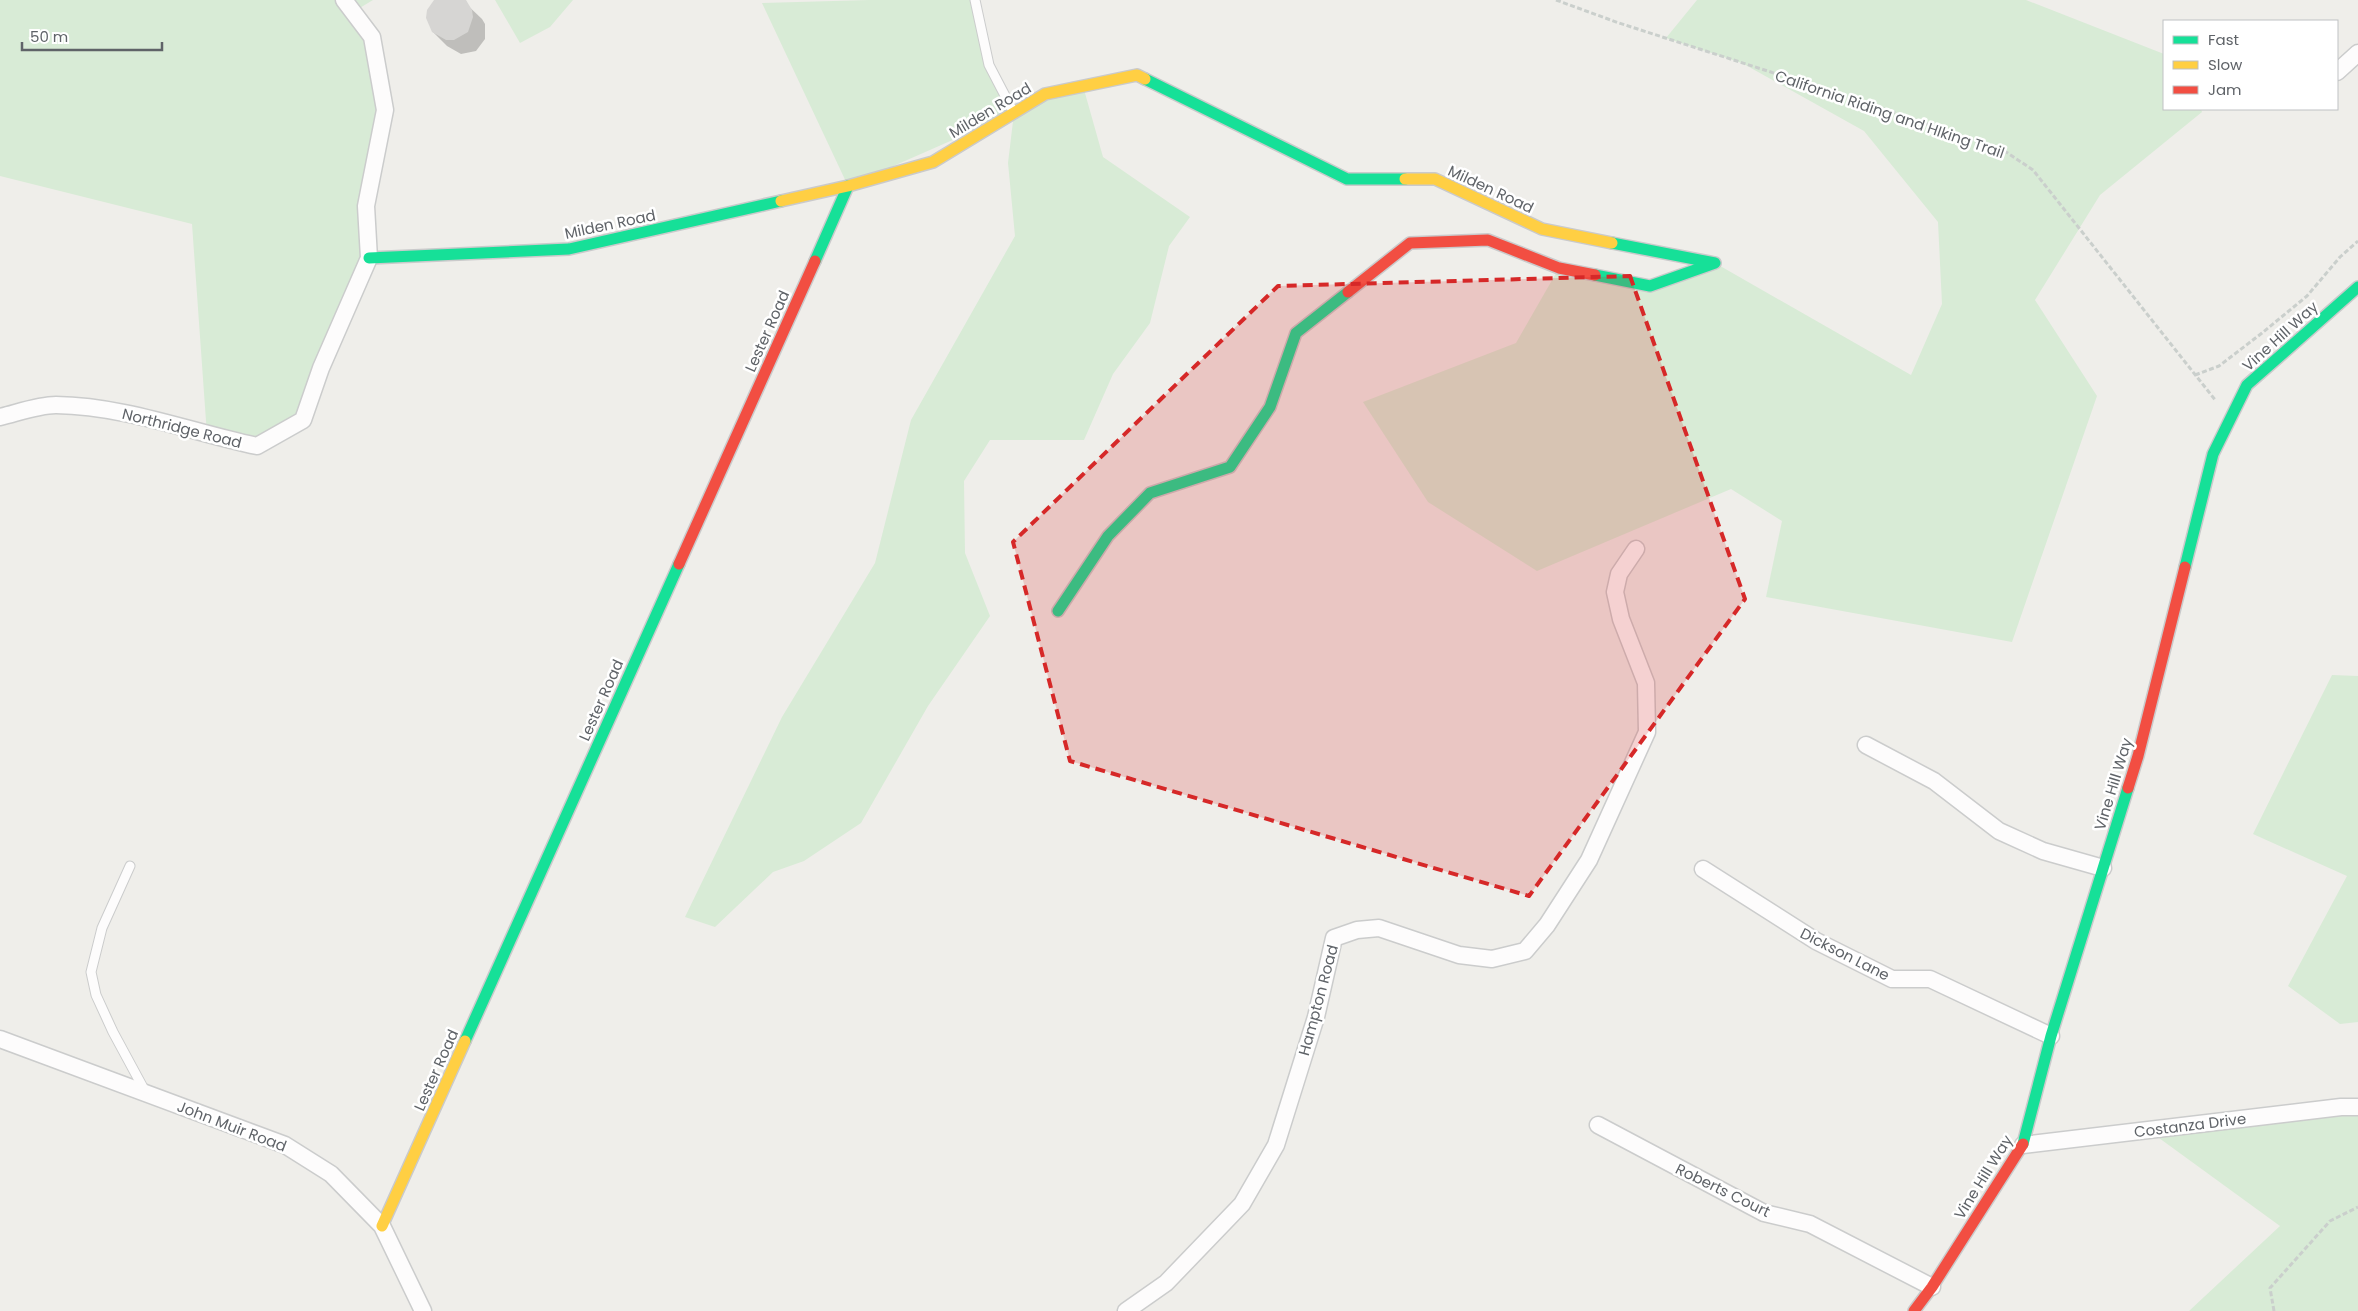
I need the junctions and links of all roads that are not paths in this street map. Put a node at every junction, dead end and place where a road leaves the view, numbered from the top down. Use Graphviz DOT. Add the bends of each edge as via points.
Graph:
graph roads {
  1 [pos="344,0"];
  2 [pos="975,0"];
  3 [pos="2358,53"];
  4 [pos="2338,71"];
  5 [pos="1014,113"];
  6 [pos="848,186"];
  7 [pos="369,258"];
  8 [pos="2358,287"];
  9 [pos="0,417"];
  10 [pos="1636,549"];
  11 [pos="1058,611"];
  12 [pos="1866,745"];
  13 [pos="130,866"];
  14 [pos="2103,868"];
  15 [pos="1703,869"];
  16 [pos="2052,1036"];
  17 [pos="0,1039"];
  18 [pos="146,1093"];
  19 [pos="2358,1107"];
  20 [pos="1598,1126"];
  21 [pos="2023,1145"];
  22 [pos="382,1226"];
  23 [pos="1932,1287"];
  24 [pos="424,1311"];
  25 [pos="1126,1311"];
  26 [pos="1914,1311"];
  1 -- 7 [label="street" via="372,37 385,110 366,206"];
  2 -- 5 [label="lane" via="989,65"];
  3 -- 4 [label="street"];
  5 -- 6 [label="street, Milden Road" via="933,162"];
  5 -- 11 [label="street, Milden Road" via="1046,94 1137,75 1347,179 1435,179 1542,229 1715,263 1650,286 1559,268 1488,240 1410,243 1296,333 1270,407 1230,467 1150,493 1108,536"];
  6 -- 7 [label="street, Milden Road" via="569,250"];
  6 -- 22 [label="street, Lester Road"];
  7 -- 9 [label="street, Northridge Road" via="321,368 303,420 257,446 132,414 54,405"];
  8 -- 14 [label="street, Vine Hill Way" via="2247,385 2213,454 2138,756"];
  10 -- 25 [label="street, Hampton Road" via="1619,574 1615,592 1621,619 1646,683 1647,732 1589,860 1546,925 1525,951 1492,959 1459,955 1379,928 1358,930 1334,938 1316,1018 1276,1145 1242,1204 1166,1282"];
  12 -- 14 [label="street" via="1934,781 1999,830 2043,851"];
  13 -- 18 [label="lane" via="102,928 92,972 96,995"];
  14 -- 16 [label="street, Vine Hill Way"];
  15 -- 16 [label="street, Dickson Lane" via="1816,942 1892,979 1930,979"];
  16 -- 21 [label="street, Vine Hill Way"];
  17 -- 18 [label="street, John Muir Road"];
  18 -- 22 [label="street, John Muir Road" via="285,1145 331,1174"];
  19 -- 21 [label="street, Costanza Drive"];
  20 -- 23 [label="street, Roberts Court" via="1764,1213 1810,1224"];
  21 -- 23 [label="street, Vine Hill Way"];
  22 -- 24 [label="street, John Muir Road"];
  23 -- 26 [label="street, Vine Hill Way"];
}
